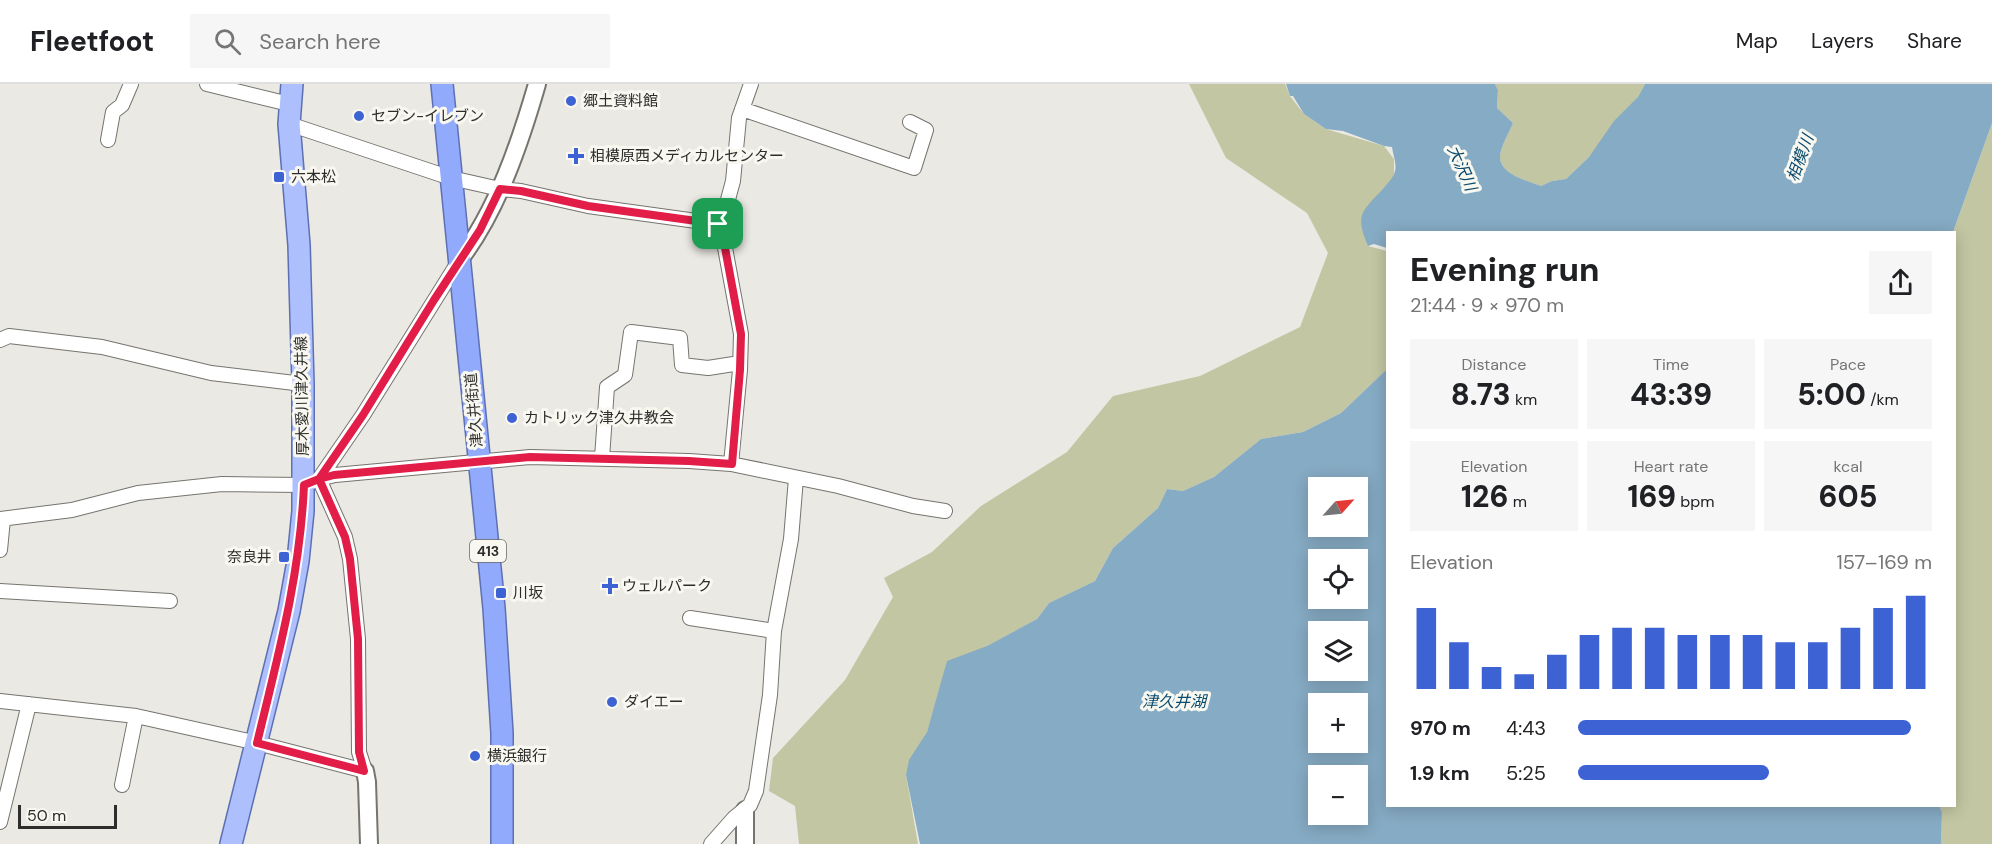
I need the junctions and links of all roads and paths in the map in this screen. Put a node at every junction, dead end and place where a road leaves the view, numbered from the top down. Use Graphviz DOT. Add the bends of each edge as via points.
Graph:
graph roads {
  1 [pos="131,84"];
  2 [pos="207,84"];
  3 [pos="442,84"];
  4 [pos="537,84"];
  5 [pos="751,84"];
  6 [pos="290,104"];
  7 [pos="742,109"];
  8 [pos="909,122"];
  9 [pos="108,140"];
  10 [pos="451,178"];
  11 [pos="500,189"];
  12 [pos="718,224"];
  13 [pos="459,259"];
  14 [pos="0,340"];
  15 [pos="740,363"];
  16 [pos="303,384"];
  17 [pos="602,458"];
  18 [pos="479,463"];
  19 [pos="732,464"];
  20 [pos="796,478"];
  21 [pos="311,482"];
  22 [pos="945,511"];
  23 [pos="2,519"];
  24 [pos="0,550"];
  25 [pos="0,591"];
  26 [pos="170,601"];
  27 [pos="690,618"];
  28 [pos="774,632"];
  29 [pos="0,701"];
  30 [pos="29,704"];
  31 [pos="136,716"];
  32 [pos="257,743"];
  33 [pos="364,771"];
  34 [pos="122,785"];
  35 [pos="745,810"];
  36 [pos="0,822"];
  37 [pos="231,844"];
  38 [pos="369,844"];
  39 [pos="502,844"];
  40 [pos="711,844"];
  41 [pos="744,844"];
  1 -- 9 [label="street" via="122,105 113,112"];
  2 -- 6 [label="street"];
  3 -- 10 [label="highway, 津久井街道 / 413"];
  4 -- 11 [label="street"];
  5 -- 7 [label="street"];
  6 -- 10 [label="street"];
  6 -- 16 [label="main road, 厚木愛川津久井線"];
  7 -- 8 [label="street" via="914,168 926,130"];
  7 -- 12 [label="street" via="733,181"];
  10 -- 11 [label="street"];
  10 -- 13 [label="highway, 津久井街道 / 413"];
  11 -- 12 [label="street"];
  11 -- 13 [label="street" via="480,230"];
  12 -- 15 [label="street" via="739,317"];
  13 -- 18 [label="highway, 津久井街道 / 413"];
  13 -- 21 [label="street" via="363,415"];
  14 -- 16 [label="street" via="9,336 102,347 211,373"];
  15 -- 17 [label="street" via="708,368 682,365 680,338 631,332 625,375 607,387"];
  15 -- 19 [label="street"];
  16 -- 21 [label="main road, 厚木愛川津久井線"];
  17 -- 18 [label="street" via="530,457"];
  17 -- 19 [label="street"];
  18 -- 21 [label="street" via="334,475"];
  18 -- 39 [label="highway, 津久井街道 / 413" via="498,655"];
  19 -- 20 [label="street"];
  20 -- 22 [label="street"];
  20 -- 28 [label="street" via="791,539"];
  21 -- 23 [label="street" via="222,484 138,493 72,510"];
  21 -- 32 [label="main road, 厚木愛川津久井線" via="290,611"];
  21 -- 33 [label="street" via="345,537 350,559 358,639 359,752"];
  23 -- 24 [label="street"];
  25 -- 26 [label="street"];
  27 -- 28 [label="street"];
  28 -- 35 [label="street" via="761,763 756,791"];
  29 -- 30 [label="street"];
  30 -- 31 [label="street"];
  30 -- 36 [label="street"];
  31 -- 32 [label="street"];
  31 -- 34 [label="street"];
  32 -- 33 [label="street"];
  32 -- 37 [label="main road, 厚木愛川津久井線"];
  33 -- 38 [label="street"];
  35 -- 40 [label="street"];
  35 -- 41 [label="street"];
}
